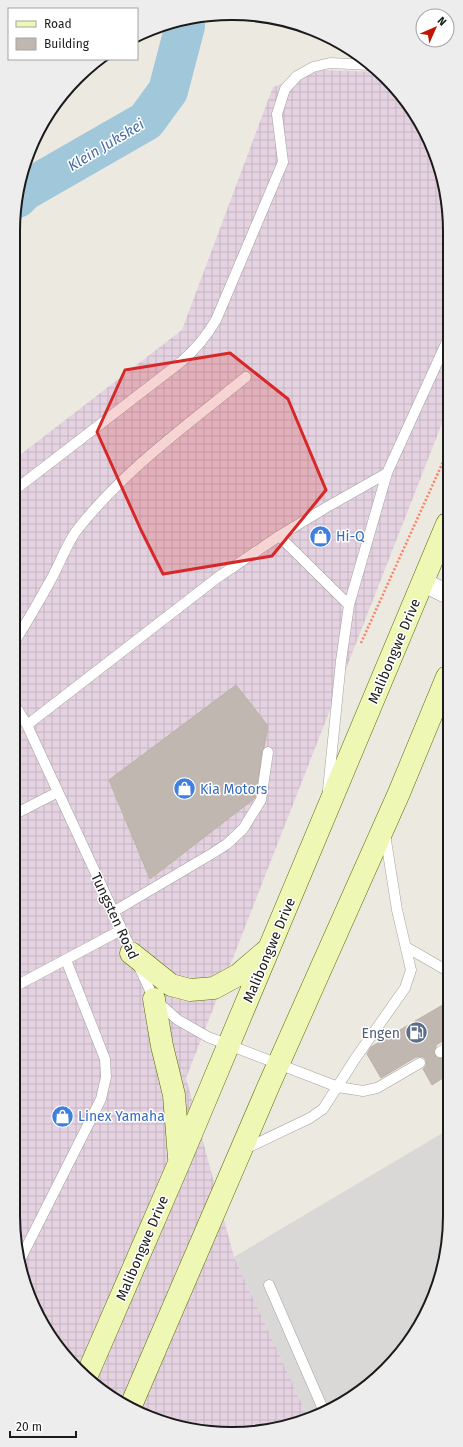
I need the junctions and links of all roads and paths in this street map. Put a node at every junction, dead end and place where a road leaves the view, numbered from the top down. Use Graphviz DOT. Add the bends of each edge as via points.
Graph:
graph roads {
  1 [pos="361,65"];
  2 [pos="443,350"];
  3 [pos="246,377"];
  4 [pos="443,462"];
  5 [pos="387,473"];
  6 [pos="20,486"];
  7 [pos="279,536"];
  8 [pos="443,540"];
  9 [pos="423,582"];
  10 [pos="443,592"];
  11 [pos="349,605"];
  12 [pos="20,633"];
  13 [pos="358,649"];
  14 [pos="443,687"];
  15 [pos="20,713"];
  16 [pos="27,725"];
  17 [pos="268,752"];
  18 [pos="58,792"];
  19 [pos="20,811"];
  20 [pos="325,814"];
  21 [pos="384,827"];
  22 [pos="113,912"];
  23 [pos="121,930"];
  24 [pos="406,947"];
  25 [pos="270,948"];
  26 [pos="132,953"];
  27 [pos="66,960"];
  28 [pos="443,968"];
  29 [pos="20,984"];
  30 [pos="154,999"];
  31 [pos="229,1045"];
  32 [pos="420,1063"];
  33 [pos="278,1064"];
  34 [pos="338,1087"];
  35 [pos="241,1151"];
  36 [pos="179,1163"];
  37 [pos="23,1253"];
  38 [pos="268,1285"];
  39 [pos="89,1372"];
  40 [pos="132,1402"];
  41 [pos="322,1406"];
  1 -- 6 [label="lane" via="330,63 313,67 297,76 286,90 277,114 284,162 216,320 204,339 181,362"];
  2 -- 5 [label="lane"];
  3 -- 12 [label="lane" via="166,442 98,505 76,531"];
  4 -- 13 [label="path"];
  5 -- 7 [label="lane"];
  5 -- 11 [label="lane"];
  7 -- 11 [label="lane"];
  7 -- 16 [label="lane" via="217,578"];
  8 -- 9 [label="main road, Malibongwe Drive"];
  9 -- 10 [label="street"];
  9 -- 20 [label="main road, Malibongwe Drive"];
  11 -- 20 [label="lane"];
  14 -- 21 [label="main road"];
  15 -- 16 [label="lane, Tungsten Road"];
  16 -- 18 [label="lane, Tungsten Road"];
  17 -- 22 [label="lane" via="261,800 243,830 213,853"];
  18 -- 19 [label="lane"];
  18 -- 22 [label="lane, Tungsten Road"];
  20 -- 25 [label="main road, Malibongwe Drive"];
  21 -- 24 [label="lane" via="397,910"];
  21 -- 33 [label="main road"];
  22 -- 23 [label="lane, Tungsten Road"];
  23 -- 26 [label="lane, Tungsten Road"];
  23 -- 27 [label="lane"];
  24 -- 28 [label="lane"];
  24 -- 34 [label="lane" via="411,970 405,988"];
  25 -- 26 [label="main road" via="238,975 214,988 190,990 171,985"];
  25 -- 31 [label="main road, Malibongwe Drive"];
  26 -- 30 [label="lane, Tungsten Road"];
  27 -- 29 [label="lane"];
  27 -- 37 [label="lane" via="105,1059 106,1077 101,1099"];
  30 -- 31 [label="lane, Tungsten Road" via="178,1020"];
  30 -- 36 [label="main road" via="174,1096"];
  31 -- 33 [label="lane, Tungsten Road"];
  31 -- 36 [label="main road, Malibongwe Drive"];
  32 -- 34 [label="lane, Tungsten Road" via="378,1088 364,1091"];
  33 -- 34 [label="lane, Tungsten Road"];
  33 -- 35 [label="main road"];
  34 -- 35 [label="lane" via="323,1109 310,1118"];
  35 -- 40 [label="main road"];
  36 -- 39 [label="main road, Malibongwe Drive"];
  38 -- 41 [label="lane"];
}
